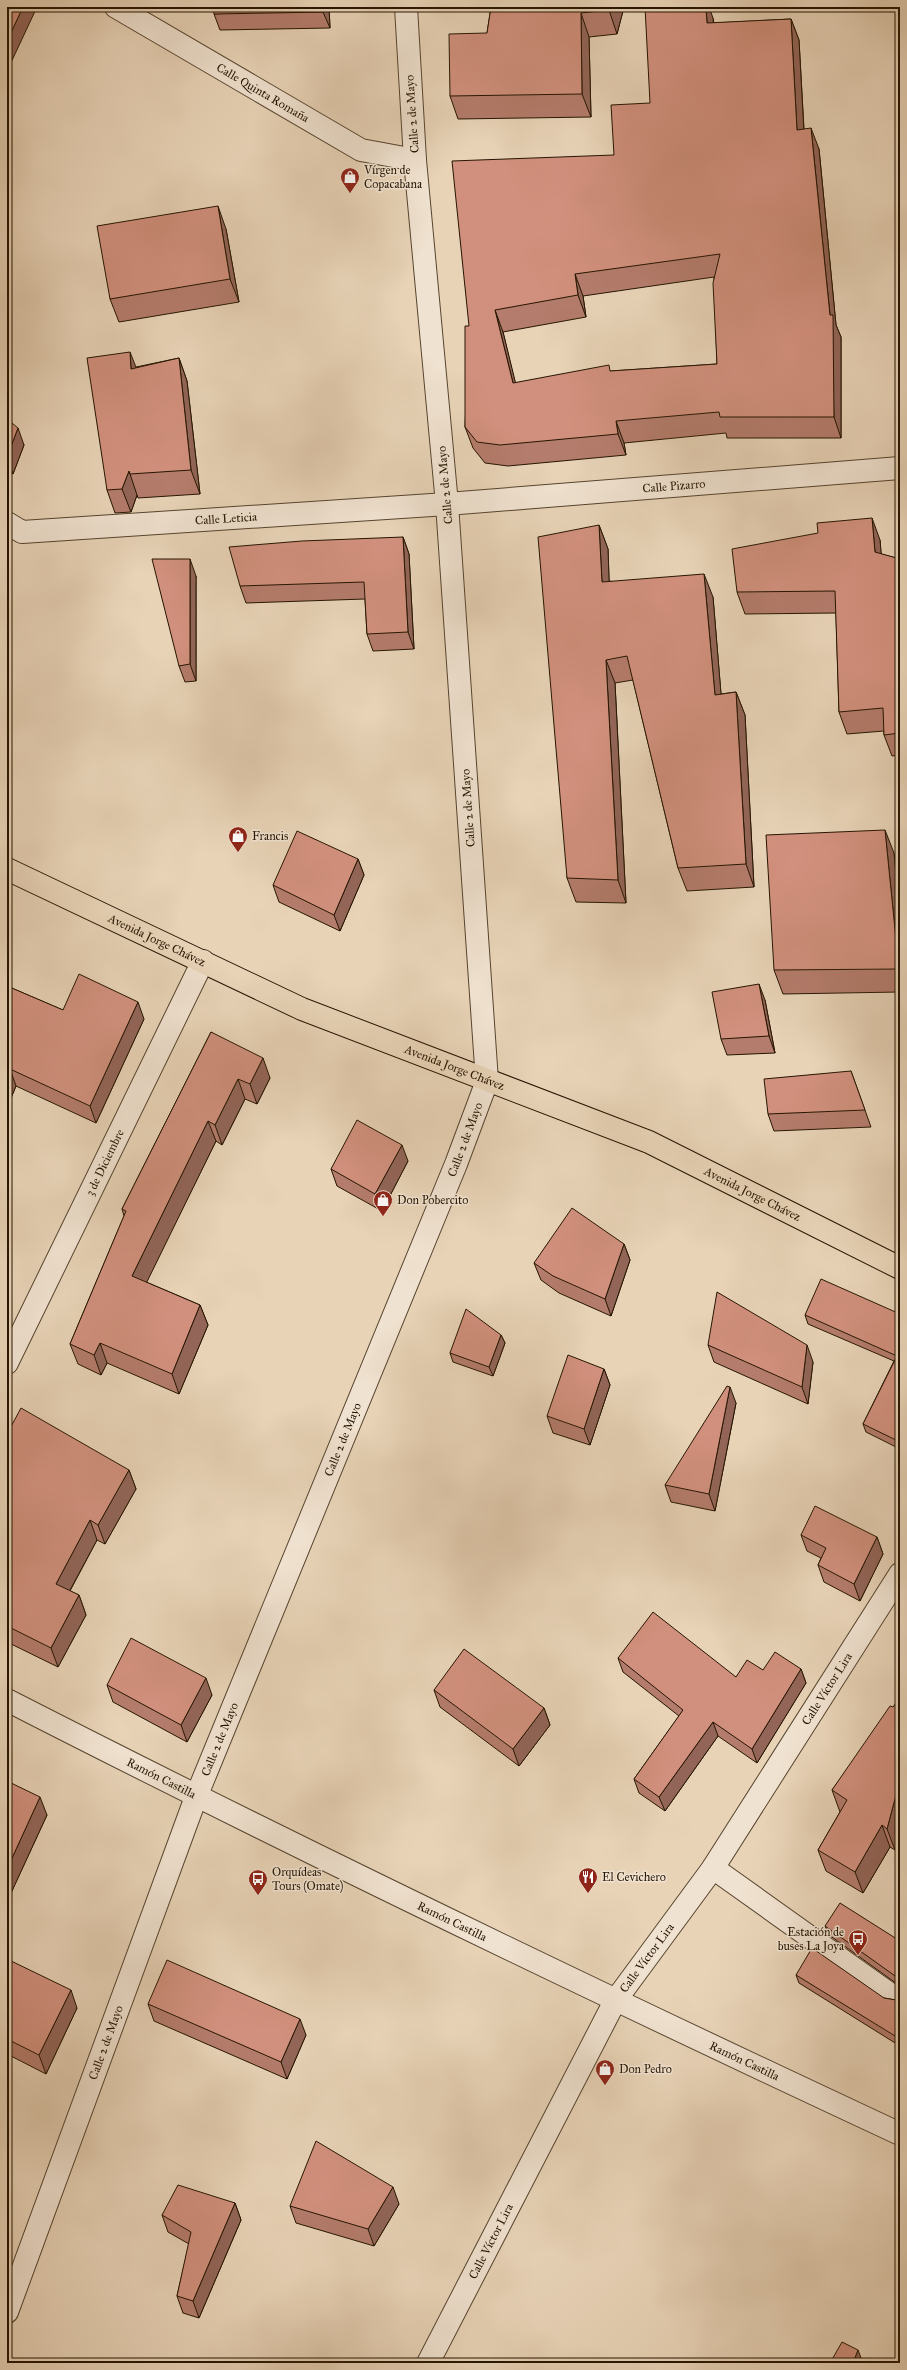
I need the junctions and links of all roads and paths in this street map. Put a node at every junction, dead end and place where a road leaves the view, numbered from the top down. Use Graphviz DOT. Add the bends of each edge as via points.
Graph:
graph roads {
  1 [pos="116,7"];
  2 [pos="406,7"];
  3 [pos="415,160"];
  4 [pos="900,468"];
  5 [pos="448,504"];
  6 [pos="7,523"];
  7 [pos="7,869"];
  8 [pos="203,961"];
  9 [pos="487,1081"];
  10 [pos="900,1268"];
  11 [pos="7,1363"];
  12 [pos="900,1574"];
  13 [pos="7,1700"];
  14 [pos="196,1798"];
  15 [pos="713,1868"];
  16 [pos="894,1997"];
  17 [pos="615,2002"];
  18 [pos="900,2134"];
  19 [pos="7,2312"];
  20 [pos="428,2363"];
  1 -- 3 [label="street, Calle Quinta Romaña" via="361,150"];
  2 -- 3 [label="street, Calle 2 de Mayo"];
  3 -- 5 [label="street, Calle 2 de Mayo"];
  4 -- 5 [label="street, Calle Pizarro"];
  5 -- 6 [label="street, Calle Leticia" via="22,532"];
  5 -- 9 [label="street, Calle 2 de Mayo"];
  7 -- 8 [label="main road, Avenida Jorge Chávez"];
  8 -- 9 [label="main road, Avenida Jorge Chávez" via="302,1009"];
  8 -- 11 [label="street, 3 de Diciembre"];
  9 -- 10 [label="main road, Avenida Jorge Chávez" via="649,1142"];
  9 -- 14 [label="street, Calle 2 de Mayo" via="456,1164"];
  12 -- 15 [label="street, Calle Víctor Lira"];
  13 -- 14 [label="street, Ramón Castilla"];
  14 -- 17 [label="street, Ramón Castilla"];
  14 -- 19 [label="street, Calle 2 de Mayo"];
  15 -- 16 [label="street"];
  15 -- 17 [label="street, Calle Víctor Lira"];
  17 -- 18 [label="street, Ramón Castilla"];
  17 -- 20 [label="street, Calle Víctor Lira"];
}
